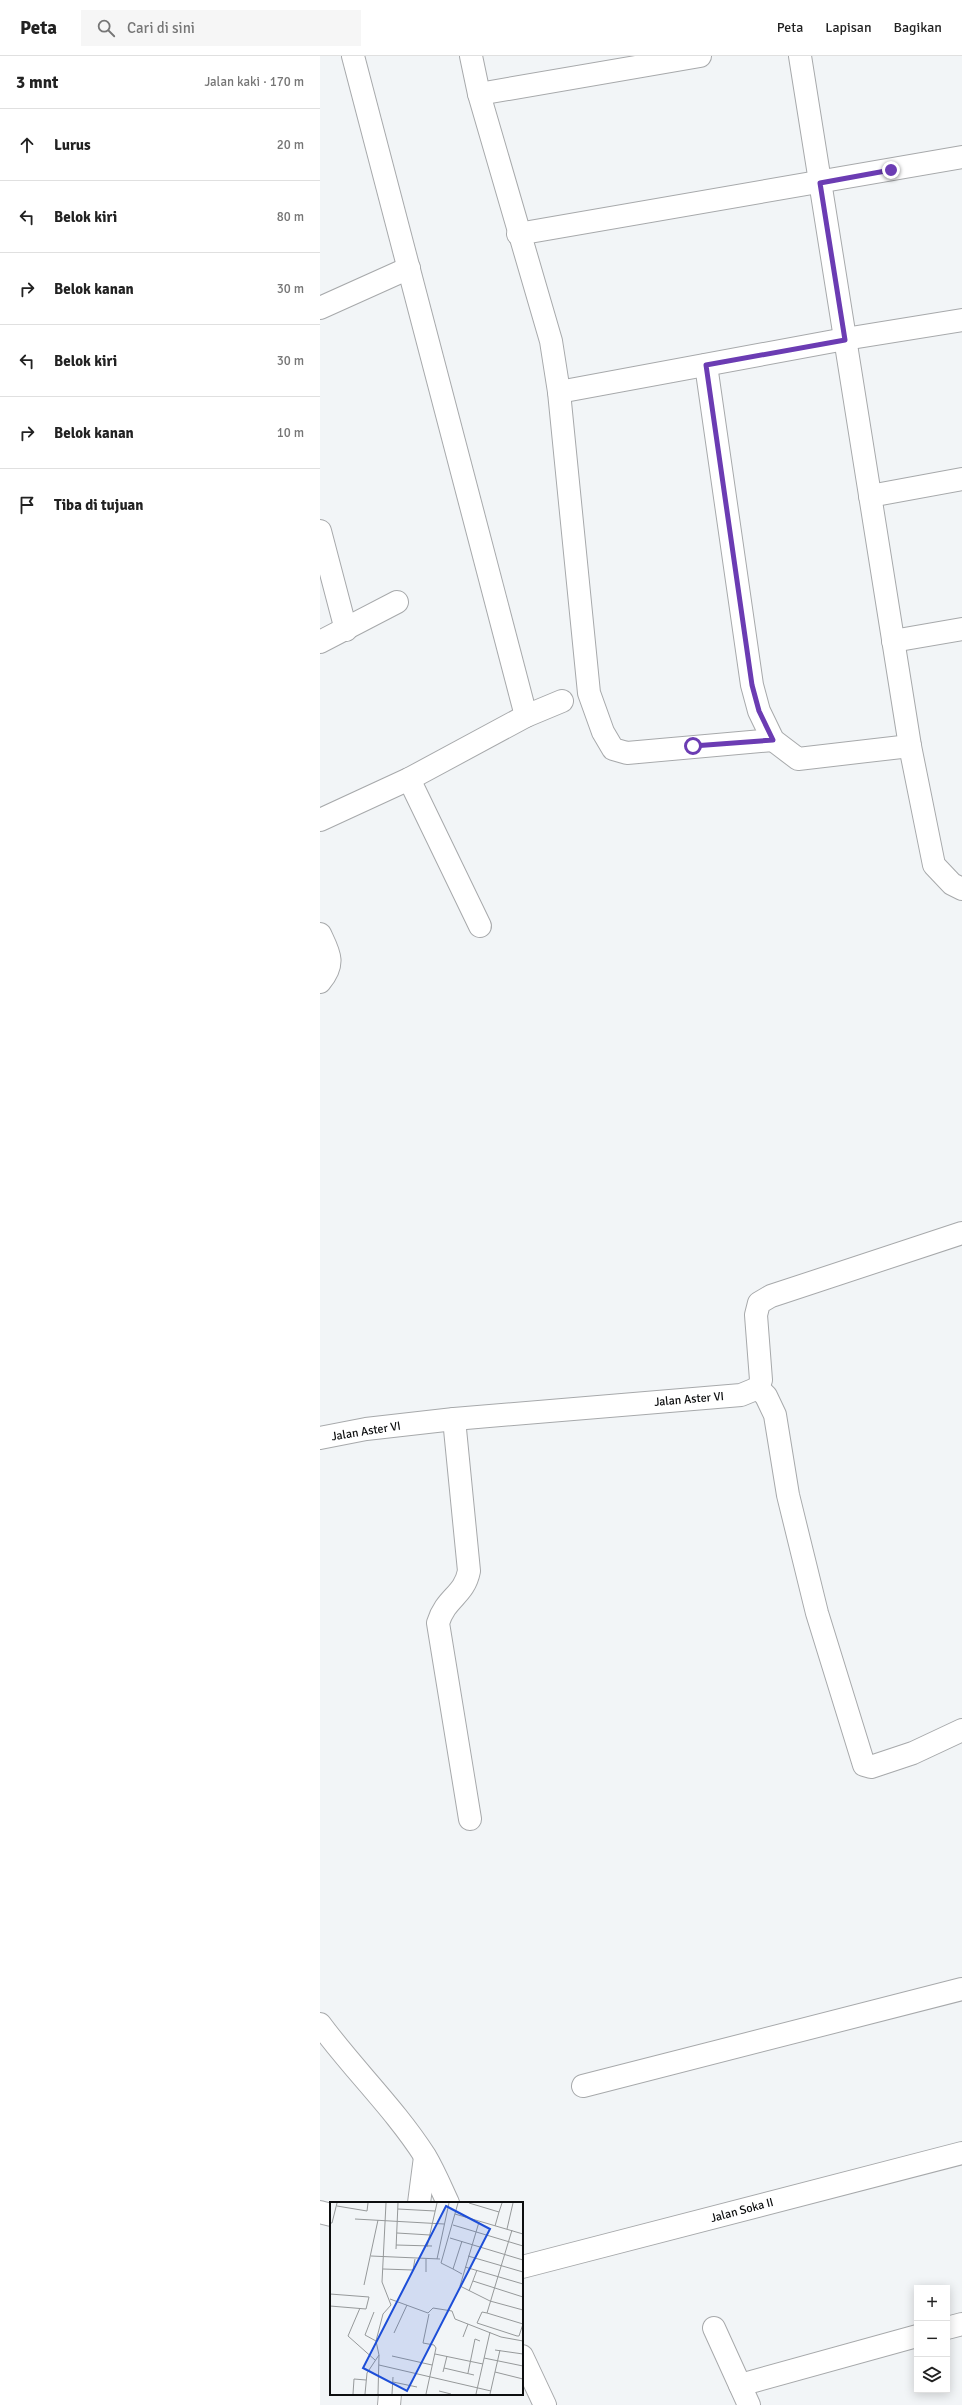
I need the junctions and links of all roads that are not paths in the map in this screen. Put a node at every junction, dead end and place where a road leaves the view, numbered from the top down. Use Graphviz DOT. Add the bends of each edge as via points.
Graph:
graph roads {
  1 [pos="353,56"];
  2 [pos="471,56"];
  3 [pos="700,56"];
  4 [pos="800,56"];
  5 [pos="479,94"];
  6 [pos="962,157"];
  7 [pos="820,183"];
  8 [pos="518,234"];
  9 [pos="409,268"];
  10 [pos="320,308"];
  11 [pos="962,320"];
  12 [pos="845,340"];
  13 [pos="706,365"];
  14 [pos="559,392"];
  15 [pos="962,480"];
  16 [pos="870,496"];
  17 [pos="320,531"];
  18 [pos="397,602"];
  19 [pos="962,629"];
  20 [pos="346,630"];
  21 [pos="893,641"];
  22 [pos="320,642"];
  23 [pos="562,701"];
  24 [pos="526,716"];
  25 [pos="773,740"];
  26 [pos="910,746"];
  27 [pos="409,780"];
  28 [pos="320,820"];
  29 [pos="962,890"];
  30 [pos="480,926"];
  31 [pos="320,934"];
  32 [pos="320,982"];
  33 [pos="962,1233"];
  34 [pos="758,1388"];
  35 [pos="454,1419"];
  36 [pos="320,1438"];
  37 [pos="962,1730"];
  38 [pos="470,1819"];
  39 [pos="962,1989"];
  40 [pos="320,2024"];
  41 [pos="584,2086"];
  42 [pos="962,2153"];
  43 [pos="425,2157"];
  44 [pos="419,2202"];
  45 [pos="448,2202"];
  46 [pos="320,2212"];
  47 [pos="330,2215"];
  48 [pos="523,2267"];
  49 [pos="962,2324"];
  50 [pos="950,2327"];
  51 [pos="714,2328"];
  52 [pos="914,2337"];
  53 [pos="523,2358"];
  54 [pos="740,2385"];
  55 [pos="390,2395"];
  56 [pos="389,2405"];
  57 [pos="545,2405"];
  58 [pos="749,2405"];
  1 -- 9 [label="street"];
  2 -- 5 [label="street"];
  3 -- 5 [label="street"];
  4 -- 7 [label="street"];
  5 -- 8 [label="street"];
  6 -- 7 [label="street"];
  7 -- 8 [label="street"];
  7 -- 12 [label="street"];
  8 -- 14 [label="street" via="551,341"];
  9 -- 10 [label="street"];
  9 -- 24 [label="street"];
  11 -- 12 [label="street"];
  12 -- 13 [label="street"];
  12 -- 16 [label="street"];
  13 -- 14 [label="street"];
  13 -- 25 [label="street" via="752,685 759,711"];
  14 -- 25 [label="street" via="589,692 603,732 613,749 627,753"];
  15 -- 16 [label="street"];
  16 -- 21 [label="street"];
  17 -- 20 [label="street"];
  18 -- 20 [label="street"];
  19 -- 21 [label="street"];
  20 -- 22 [label="street"];
  21 -- 26 [label="street"];
  23 -- 24 [label="street"];
  24 -- 27 [label="street"];
  25 -- 26 [label="street" via="798,759"];
  26 -- 29 [label="street" via="934,865 952,884"];
  27 -- 28 [label="street"];
  27 -- 30 [label="street"];
  31 -- 32 [label="street" via="329,953 330,963 328,972"];
  33 -- 34 [label="street" via="771,1296 759,1303 756,1315 761,1380"];
  34 -- 35 [label="street, Jalan Aster VI" via="741,1395"];
  34 -- 37 [label="street" via="766,1396 775,1416 788,1495 817,1613 864,1765 871,1767 913,1753"];
  35 -- 36 [label="street, Jalan Aster VI" via="366,1429"];
  35 -- 38 [label="street" via="468,1570 462,1589 442,1609 438,1623"];
  39 -- 41 [label="street"];
  40 -- 43 [label="street" via="347,2060 402,2123"];
  42 -- 48 [label="street, Jalan Soka II"];
  43 -- 44 [label="street"];
  43 -- 45 [label="street"];
  46 -- 47 [label="street"];
  49 -- 50 [label="street"];
  51 -- 54 [label="street"];
  52 -- 54 [label="street"];
  53 -- 57 [label="street"];
  54 -- 58 [label="street"];
  55 -- 56 [label="street"];
}
